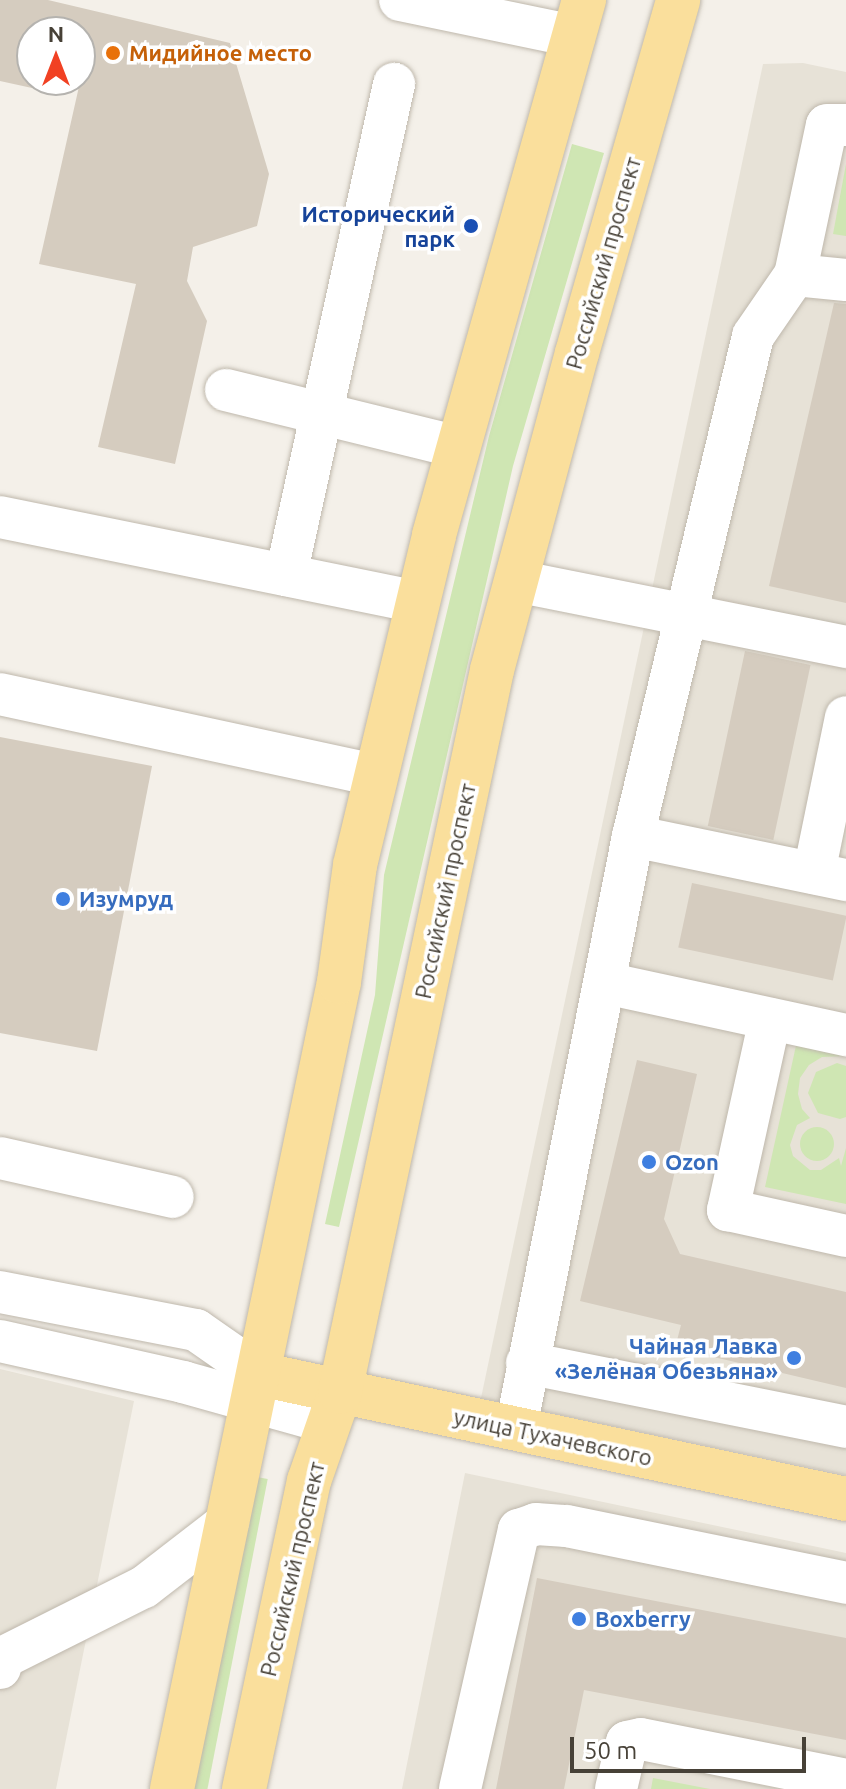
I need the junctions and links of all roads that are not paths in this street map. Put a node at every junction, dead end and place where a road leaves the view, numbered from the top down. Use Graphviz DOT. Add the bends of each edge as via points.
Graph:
graph roads {
  1 [pos="400,0"];
  2 [pos="678,0"];
  3 [pos="579,18"];
  4 [pos="394,84"];
  5 [pos="846,125"];
  6 [pos="795,275"];
  7 [pos="846,280"];
  8 [pos="226,390"];
  9 [pos="321,415"];
  10 [pos="458,447"];
  11 [pos="0,517"];
  12 [pos="286,575"];
  13 [pos="516,581"];
  14 [pos="417,602"];
  15 [pos="684,614"];
  16 [pos="846,647"];
  17 [pos="0,694"];
  18 [pos="846,717"];
  19 [pos="376,775"];
  20 [pos="633,836"];
  21 [pos="830,877"];
  22 [pos="605,983"];
  23 [pos="770,1019"];
  24 [pos="846,1035"];
  25 [pos="0,1158"];
  26 [pos="173,1197"];
  27 [pos="846,1236"];
  28 [pos="0,1292"];
  29 [pos="0,1341"];
  30 [pos="527,1363"];
  31 [pos="257,1389"];
  32 [pos="334,1407"];
  33 [pos="846,1427"];
  34 [pos="516,1428"];
  35 [pos="846,1499"];
  36 [pos="228,1522"];
  37 [pos="846,1583"];
  38 [pos="0,1668"];
  39 [pos="788,1779"];
  40 [pos="846,1780"];
  41 [pos="172,1789"];
  42 [pos="244,1789"];
  43 [pos="460,1789"];
  44 [pos="616,1789"];
  1 -- 3 [label="street"];
  2 -- 13 [label="main road, Российский проспект"];
  3 -- 10 [label="main road"];
  4 -- 9 [label="street"];
  5 -- 6 [label="street" via="827,125"];
  6 -- 7 [label="street"];
  6 -- 15 [label="street" via="753,336"];
  8 -- 9 [label="street"];
  9 -- 10 [label="street"];
  9 -- 12 [label="street"];
  10 -- 14 [label="main road"];
  11 -- 12 [label="street"];
  12 -- 14 [label="street"];
  13 -- 15 [label="street"];
  13 -- 32 [label="main road, Российский проспект" via="492,670"];
  14 -- 19 [label="main road"];
  15 -- 16 [label="street"];
  15 -- 20 [label="street"];
  17 -- 19 [label="street"];
  18 -- 21 [label="street"];
  19 -- 31 [label="main road"];
  20 -- 21 [label="street"];
  20 -- 22 [label="street"];
  22 -- 23 [label="street"];
  22 -- 30 [label="street"];
  23 -- 24 [label="street"];
  23 -- 27 [label="street" via="728,1210"];
  25 -- 26 [label="street"];
  28 -- 31 [label="street" via="196,1330"];
  29 -- 31 [label="street" via="183,1382"];
  30 -- 33 [label="street"];
  30 -- 34 [label="street"];
  31 -- 32 [label="main road, улица Тухачевского"];
  31 -- 36 [label="main road"];
  32 -- 34 [label="main road, улица Тухачевского"];
  32 -- 42 [label="main road, Российский проспект" via="309,1481"];
  34 -- 35 [label="main road, улица Тухачевского"];
  36 -- 38 [label="street" via="144,1587 2,1658"];
  36 -- 41 [label="main road"];
  37 -- 43 [label="street" via="567,1526 536,1524 519,1530"];
  39 -- 40 [label="street"];
  39 -- 44 [label="street" via="641,1739 627,1742"];
}
